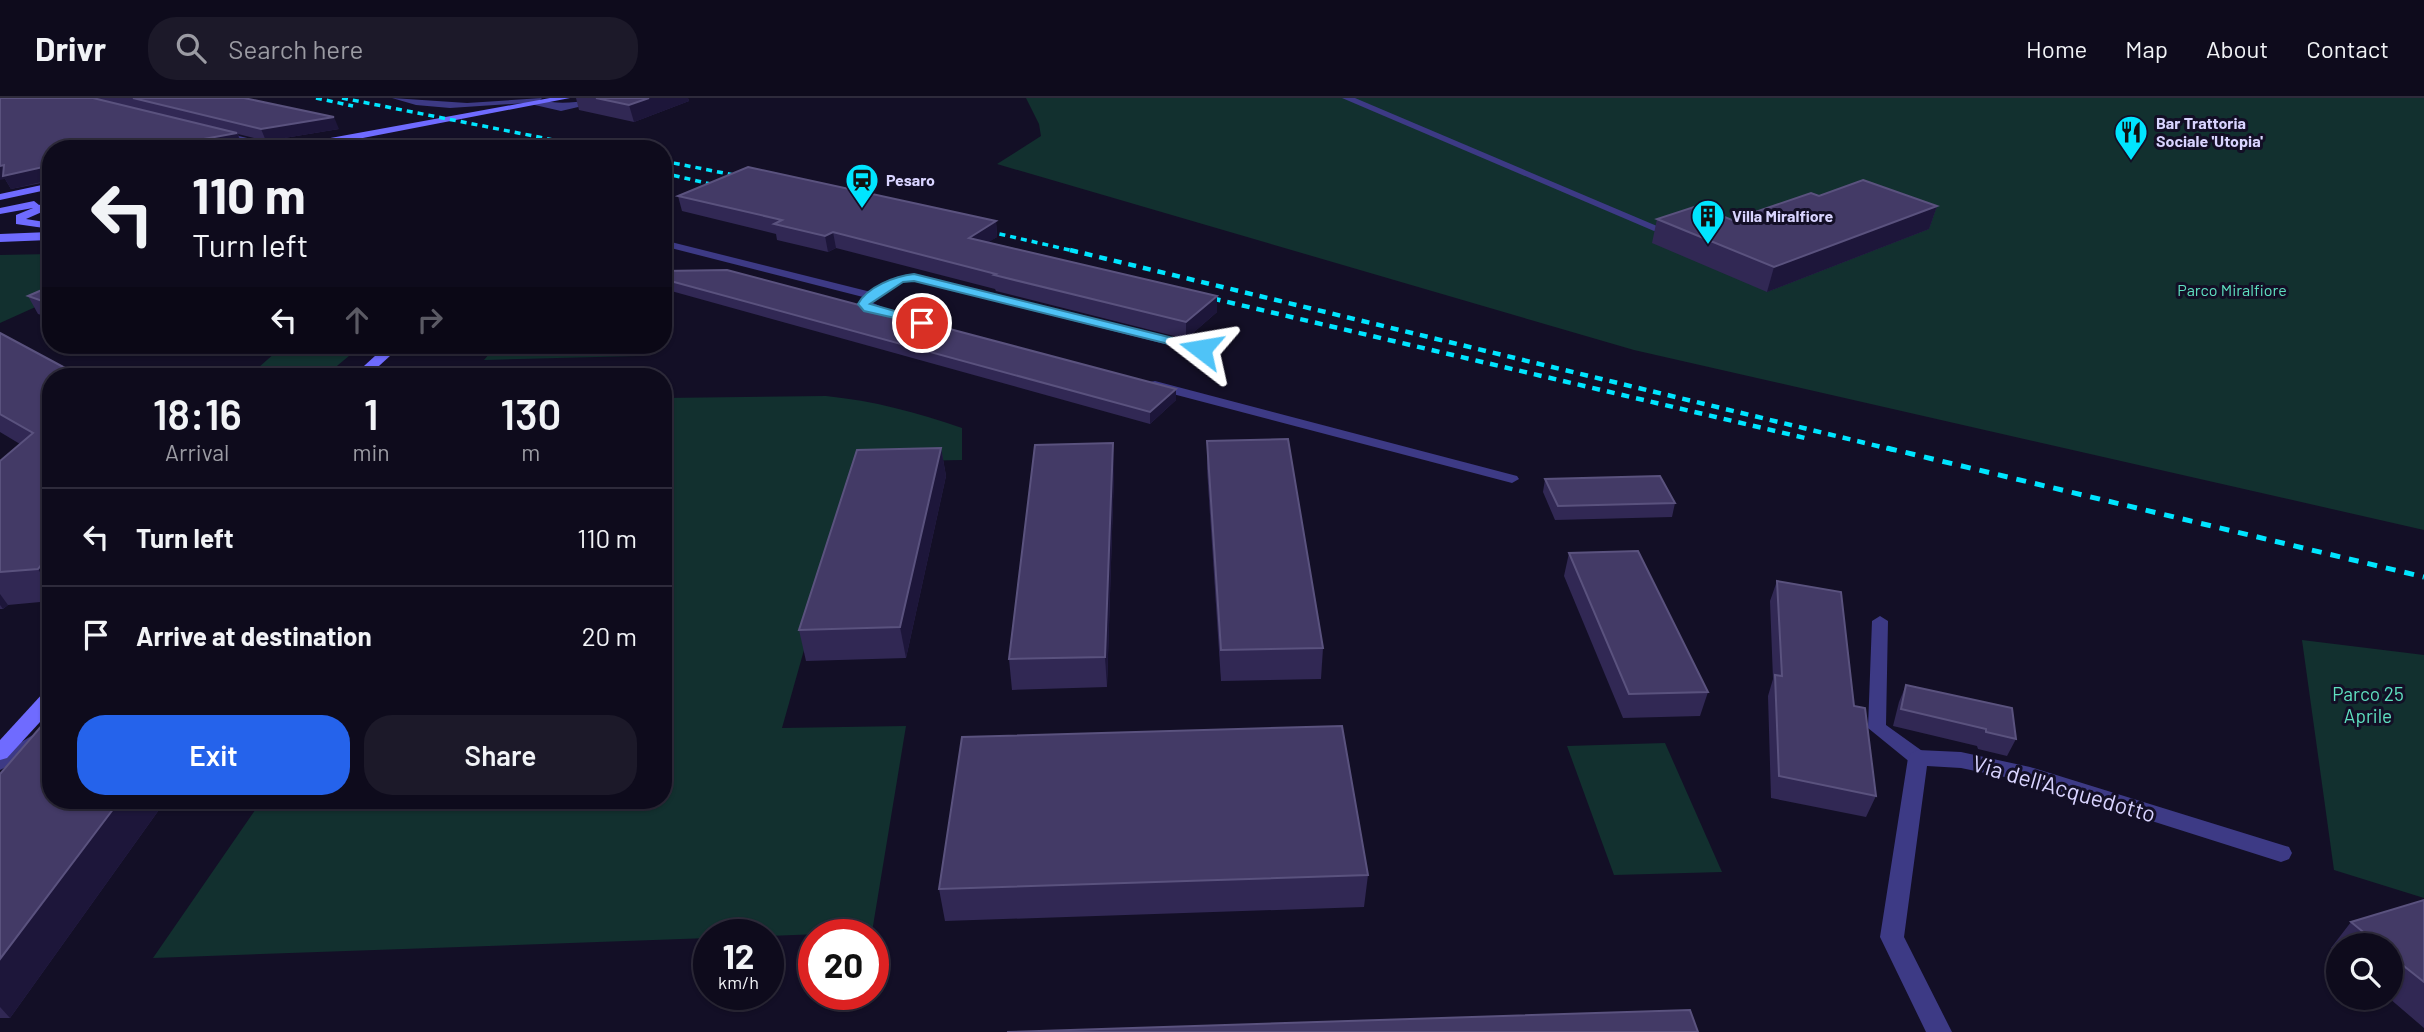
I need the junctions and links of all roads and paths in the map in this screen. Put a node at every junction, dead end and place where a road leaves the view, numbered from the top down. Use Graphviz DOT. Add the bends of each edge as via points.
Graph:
graph roads {
  1 [pos="397,98"];
  2 [pos="565,98"];
  3 [pos="594,98"];
  4 [pos="612,98"];
  5 [pos="1347,98"];
  6 [pos="532,99"];
  7 [pos="208,132"];
  8 [pos="238,140"];
  9 [pos="337,140"];
  10 [pos="367,140"];
  11 [pos="42,188"];
  12 [pos="42,196"];
  13 [pos="0,197"];
  14 [pos="0,204"];
  15 [pos="42,204"];
  16 [pos="42,206"];
  17 [pos="0,211"];
  18 [pos="42,225"];
  19 [pos="1658,229"];
  20 [pos="42,237"];
  21 [pos="0,239"];
  22 [pos="672,245"];
  23 [pos="872,296"];
  24 [pos="895,316"];
  25 [pos="1201,349"];
  26 [pos="385,354"];
  27 [pos="369,368"];
  28 [pos="1136,380"];
  29 [pos="1512,479"];
  30 [pos="1880,621"];
  31 [pos="42,707"];
  32 [pos="42,738"];
  33 [pos="2,752"];
  34 [pos="1918,758"];
  35 [pos="2281,853"];
  36 [pos="1939,1032"];
  1 -- 6 [label="street" via="463,108"];
  2 -- 9 [label="main road"];
  3 -- 10 [label="main road"];
  4 -- 6 [label="street" via="561,108"];
  5 -- 19 [label="street"];
  7 -- 8 [label="street"];
  11 -- 13 [label="main road"];
  12 -- 14 [label="main road"];
  15 -- 17 [label="main road"];
  16 -- 18 [label="main road" via="20,217 20,222"];
  20 -- 21 [label="main road"];
  22 -- 23 [label="lane"];
  23 -- 24 [label="lane" via="864,304 868,308"];
  23 -- 25 [label="lane" via="900,279 914,278"];
  26 -- 27 [label="main road"];
  28 -- 29 [label="lane"];
  30 -- 34 [label="lane" via="1877,728"];
  31 -- 33 [label="main road"];
  32 -- 33 [label="lane" via="33,745"];
  34 -- 35 [label="street, Via dell'Acquedotto" via="1961,760 2030,775"];
  34 -- 36 [label="street" via="1892,937"];
}
